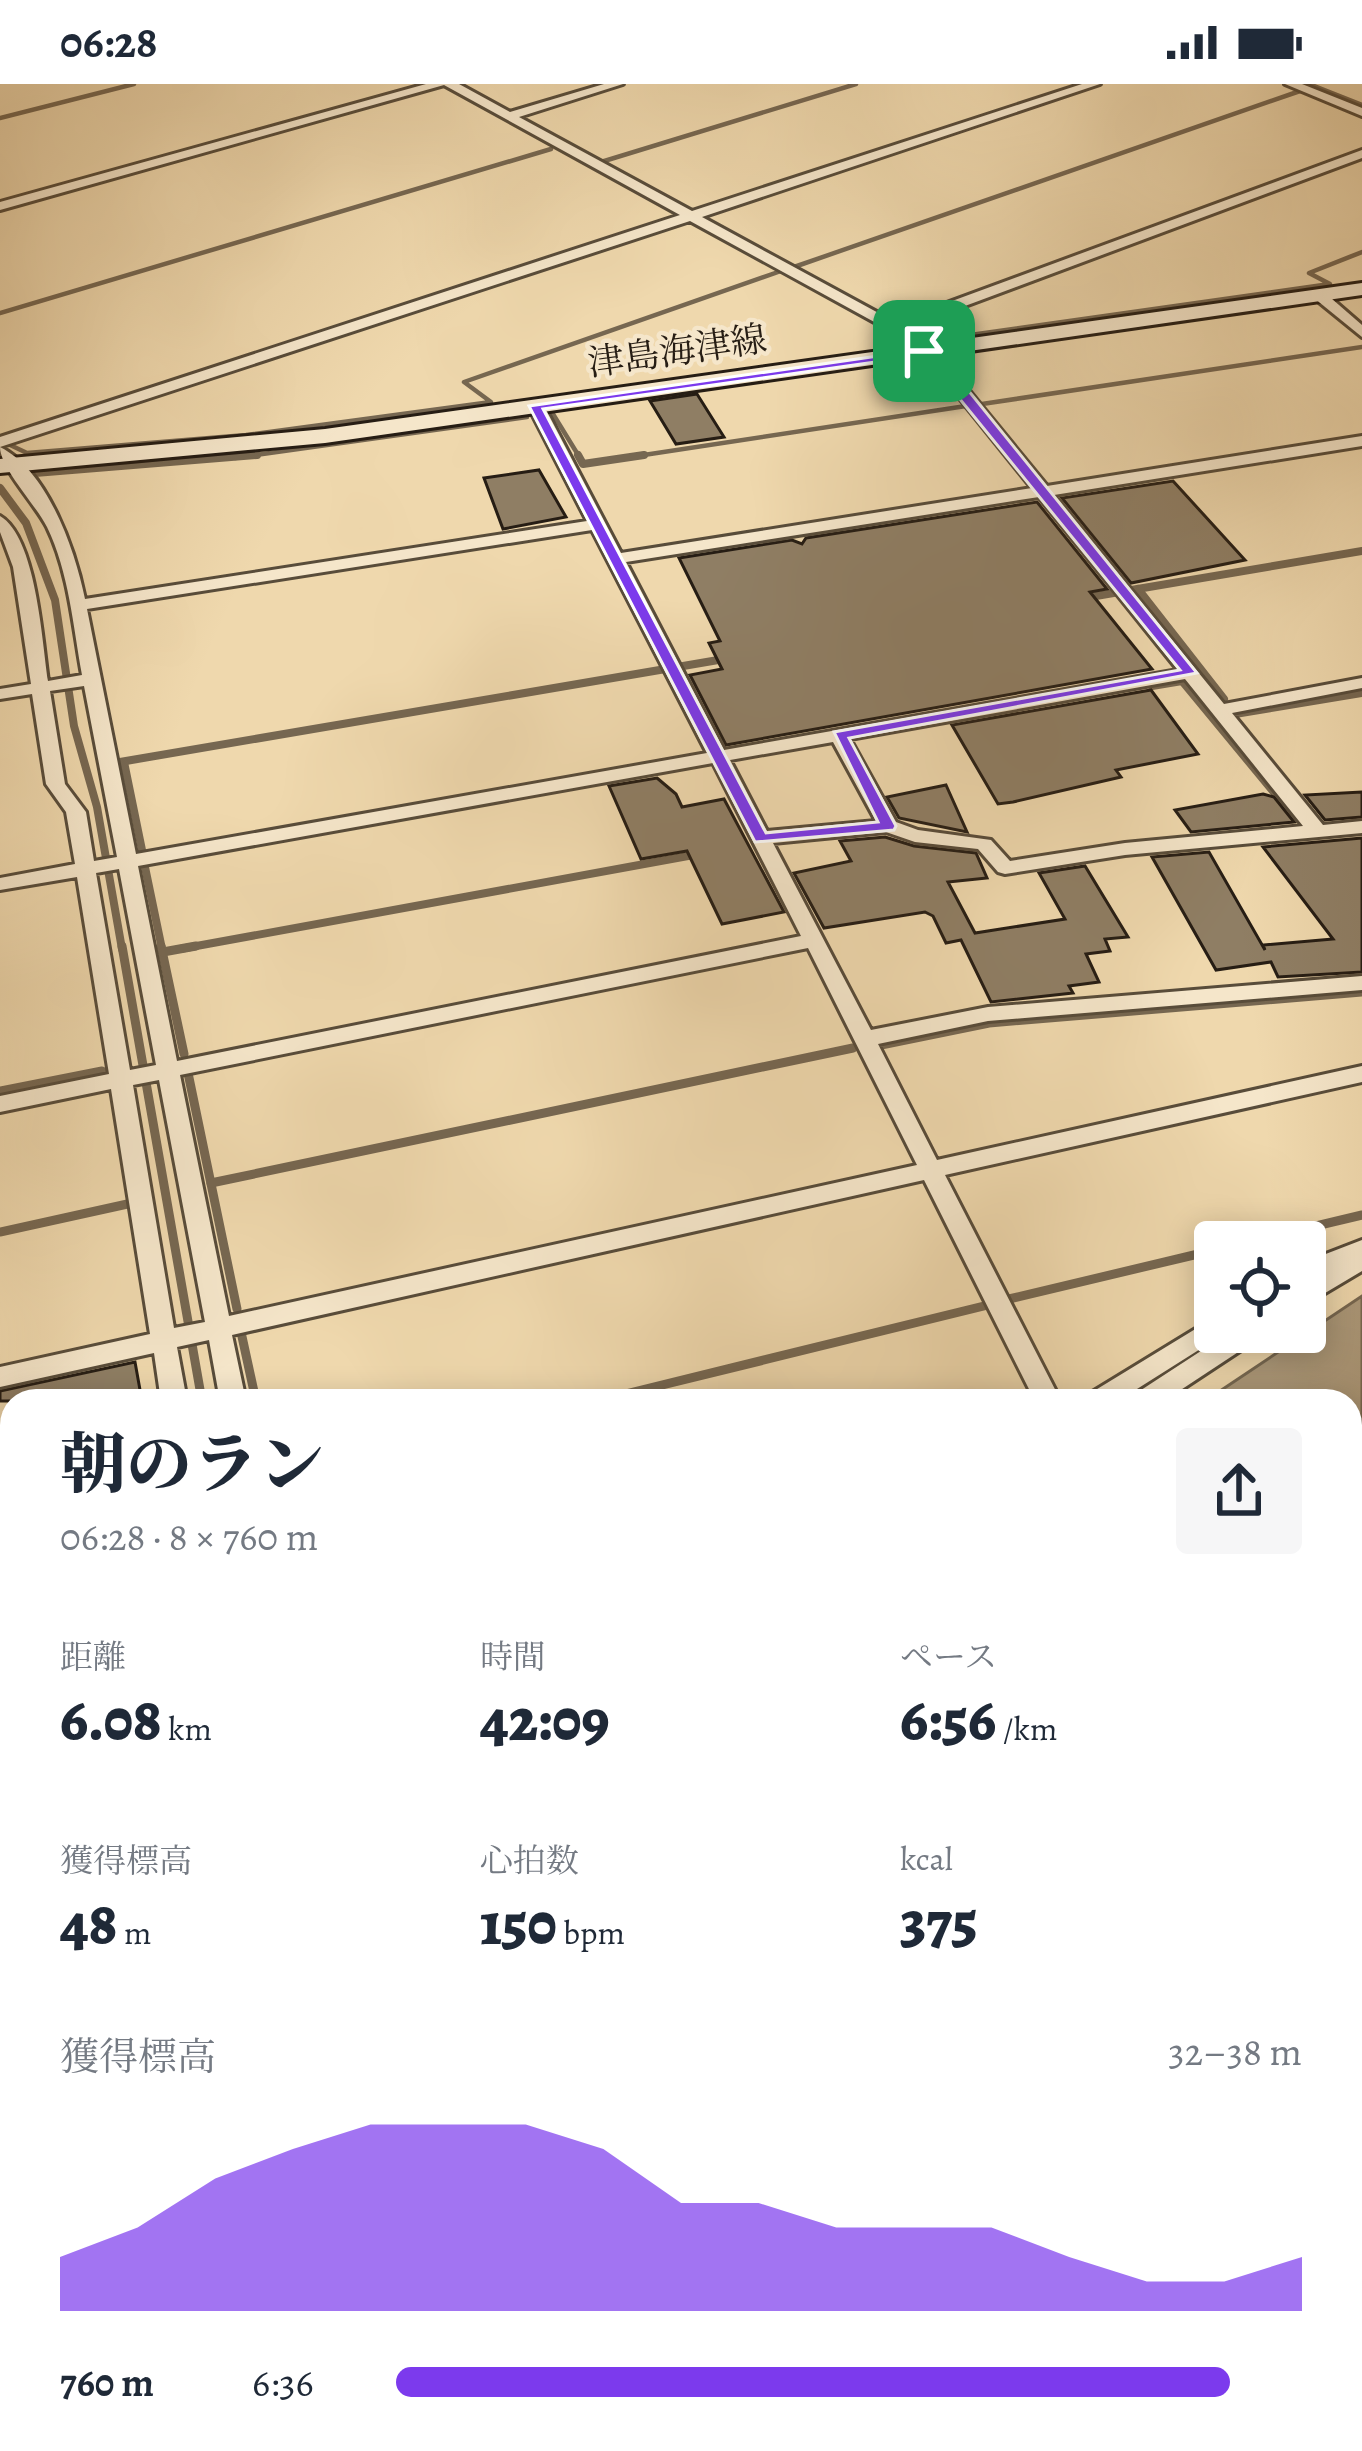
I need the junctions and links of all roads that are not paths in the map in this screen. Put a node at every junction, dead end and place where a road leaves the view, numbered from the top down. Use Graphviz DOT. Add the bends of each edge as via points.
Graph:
graph roads {
  1 [pos="439,84"];
  2 [pos="450,84"];
  3 [pos="617,84"];
  4 [pos="1094,84"];
  5 [pos="1291,84"];
  6 [pos="1362,112"];
  7 [pos="508,116"];
  8 [pos="1362,154"];
  9 [pos="0,206"];
  10 [pos="691,216"];
  11 [pos="1362,289"];
  12 [pos="1318,295"];
  13 [pos="895,327"];
  14 [pos="1362,333"];
  15 [pos="927,351"];
  16 [pos="536,406"];
  17 [pos="1362,441"];
  18 [pos="0,442"];
  19 [pos="5,461"];
  20 [pos="1044,492"];
  21 [pos="0,521"];
  22 [pos="597,524"];
  23 [pos="616,560"];
  24 [pos="77,605"];
  25 [pos="1190,673"];
  26 [pos="86,680"];
  27 [pos="1362,682"];
  28 [pos="44,687"];
  29 [pos="0,694"];
  30 [pos="1220,710"];
  31 [pos="839,735"];
  32 [pos="719,757"];
  33 [pos="888,826"];
  34 [pos="1362,827"];
  35 [pos="1316,829"];
  36 [pos="761,838"];
  37 [pos="124,862"];
  38 [pos="88,868"];
  39 [pos="0,884"];
  40 [pos="814,940"];
  41 [pos="1362,983"];
  42 [pos="865,1039"];
  43 [pos="165,1071"];
  44 [pos="1362,1074"];
  45 [pos="124,1079"];
  46 [pos="0,1104"];
  47 [pos="931,1168"];
  48 [pos="1362,1248"];
  49 [pos="1362,1259"];
  50 [pos="1326,1263"];
  51 [pos="1326,1282"];
  52 [pos="211,1329"];
  53 [pos="169,1338"];
  54 [pos="1194,1340"];
  55 [pos="1217,1353"];
  56 [pos="0,1377"];
  57 [pos="173,1389"];
  58 [pos="229,1389"];
  59 [pos="1042,1389"];
  60 [pos="1117,1389"];
  61 [pos="1162,1389"];
  1 -- 9 [label="street"];
  2 -- 7 [label="street"];
  3 -- 7 [label="street"];
  4 -- 10 [label="street"];
  5 -- 6 [label="street"];
  7 -- 10 [label="street"];
  8 -- 13 [label="street"];
  10 -- 13 [label="street"];
  10 -- 18 [label="street"];
  11 -- 12 [label="main road, 津島海津線"];
  12 -- 14 [label="street"];
  12 -- 15 [label="main road, 津島海津線"];
  13 -- 15 [label="street"];
  15 -- 16 [label="main road, 津島海津線"];
  15 -- 20 [label="street"];
  16 -- 19 [label="main road, 津島海津線" via="279,442"];
  16 -- 22 [label="street"];
  17 -- 20 [label="street"];
  19 -- 24 [label="street" via="59,534"];
  20 -- 23 [label="street"];
  20 -- 25 [label="street"];
  21 -- 28 [label="street" via="21,567"];
  22 -- 23 [label="street"];
  22 -- 24 [label="street"];
  23 -- 32 [label="street"];
  24 -- 26 [label="street"];
  25 -- 30 [label="street"];
  25 -- 31 [label="street"];
  26 -- 28 [label="street"];
  26 -- 37 [label="street"];
  27 -- 30 [label="street"];
  28 -- 29 [label="street"];
  28 -- 38 [label="street" via="56,784 76,812"];
  30 -- 35 [label="street"];
  31 -- 32 [label="street"];
  31 -- 33 [label="street"];
  32 -- 36 [label="street"];
  32 -- 37 [label="street"];
  33 -- 35 [label="street" via="985,844 1005,868"];
  33 -- 36 [label="street"];
  34 -- 35 [label="street"];
  36 -- 40 [label="street"];
  37 -- 38 [label="street"];
  37 -- 43 [label="street"];
  38 -- 39 [label="street"];
  38 -- 45 [label="street"];
  40 -- 42 [label="street"];
  40 -- 43 [label="street"];
  41 -- 42 [label="street" via="988,1014"];
  42 -- 47 [label="street"];
  43 -- 45 [label="street"];
  43 -- 52 [label="street"];
  44 -- 47 [label="street"];
  45 -- 46 [label="street"];
  45 -- 53 [label="street"];
  47 -- 52 [label="street"];
  47 -- 59 [label="street"];
  48 -- 50 [label="street"];
  49 -- 51 [label="street"];
  52 -- 53 [label="street"];
  52 -- 58 [label="street"];
  53 -- 56 [label="street"];
  53 -- 57 [label="street"];
  54 -- 60 [label="street"];
  55 -- 61 [label="street"];
}
